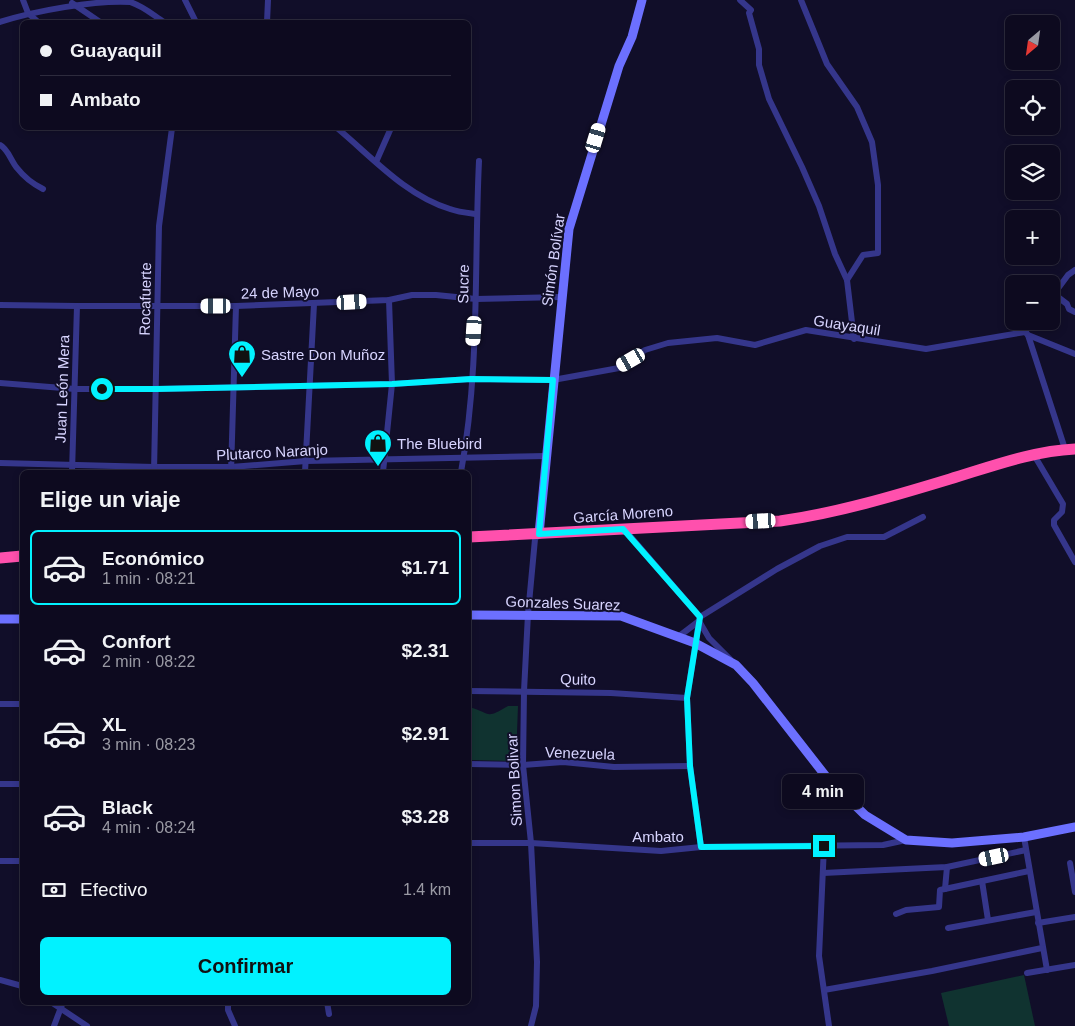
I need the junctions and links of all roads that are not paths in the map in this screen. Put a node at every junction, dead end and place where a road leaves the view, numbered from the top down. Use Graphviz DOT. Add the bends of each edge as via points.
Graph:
graph roads {
  1 [pos="22,0"];
  2 [pos="185,0"];
  3 [pos="268,0"];
  4 [pos="642,0"];
  5 [pos="740,0"];
  6 [pos="801,0"];
  7 [pos="129,1"];
  8 [pos="59,3"];
  9 [pos="72,3"];
  10 [pos="28,12"];
  11 [pos="36,20"];
  12 [pos="97,20"];
  13 [pos="161,20"];
  14 [pos="195,20"];
  15 [pos="267,20"];
  16 [pos="0,22"];
  17 [pos="172,130"];
  18 [pos="339,130"];
  19 [pos="390,130"];
  20 [pos="0,145"];
  21 [pos="479,161"];
  22 [pos="376,162"];
  23 [pos="43,190"];
  24 [pos="476,214"];
  25 [pos="1075,270"];
  26 [pos="848,280"];
  27 [pos="1060,286"];
  28 [pos="561,297"];
  29 [pos="476,299"];
  30 [pos="389,300"];
  31 [pos="1060,300"];
  32 [pos="314,304"];
  33 [pos="0,305"];
  34 [pos="158,305"];
  35 [pos="76,306"];
  36 [pos="236,306"];
  37 [pos="1075,312"];
  38 [pos="1028,330"];
  39 [pos="1026,334"];
  40 [pos="854,339"];
  41 [pos="1075,354"];
  42 [pos="471,379"];
  43 [pos="553,380"];
  44 [pos="0,383"];
  45 [pos="392,384"];
  46 [pos="310,386"];
  47 [pos="234,387"];
  48 [pos="75,389"];
  49 [pos="156,389"];
  50 [pos="1070,449"];
  51 [pos="1034,455"];
  52 [pos="546,456"];
  53 [pos="464,458"];
  54 [pos="384,460"];
  55 [pos="306,462"];
  56 [pos="0,463"];
  57 [pos="72,465"];
  58 [pos="72,470"];
  59 [pos="154,470"];
  60 [pos="231,470"];
  61 [pos="305,470"];
  62 [pos="383,470"];
  63 [pos="461,470"];
  64 [pos="922,517"];
  65 [pos="623,529"];
  66 [pos="539,534"];
  67 [pos="471,537"];
  68 [pos="20,556"];
  69 [pos="0,558"];
  70 [pos="1075,562"];
  71 [pos="528,614"];
  72 [pos="471,615"];
  73 [pos="20,619"];
  74 [pos="700,619"];
  75 [pos="0,620"];
  76 [pos="678,636"];
  77 [pos="695,643"];
  78 [pos="736,666"];
  79 [pos="471,691"];
  80 [pos="524,691"];
  81 [pos="687,698"];
  82 [pos="0,704"];
  83 [pos="20,704"];
  84 [pos="471,764"];
  85 [pos="523,765"];
  86 [pos="690,766"];
  87 [pos="0,784"];
  88 [pos="20,784"];
  89 [pos="1075,827"];
  90 [pos="1024,837"];
  91 [pos="906,840"];
  92 [pos="471,843"];
  93 [pos="531,843"];
  94 [pos="824,846"];
  95 [pos="701,847"];
  96 [pos="1026,850"];
  97 [pos="0,861"];
  98 [pos="20,861"];
  99 [pos="1070,863"];
  100 [pos="947,867"];
  101 [pos="1030,871"];
  102 [pos="823,874"];
  103 [pos="982,881"];
  104 [pos="945,889"];
  105 [pos="1075,892"];
  106 [pos="1036,912"];
  107 [pos="896,914"];
  108 [pos="1075,918"];
  109 [pos="988,920"];
  110 [pos="1038,923"];
  111 [pos="948,928"];
  112 [pos="1042,948"];
  113 [pos="1075,965"];
  114 [pos="1047,970"];
  115 [pos="1028,973"];
  116 [pos="0,980"];
  117 [pos="20,985"];
  118 [pos="824,990"];
  119 [pos="62,1005"];
  120 [pos="228,1005"];
  121 [pos="328,1005"];
  122 [pos="329,1014"];
  123 [pos="54,1026"];
  124 [pos="87,1026"];
  125 [pos="235,1026"];
  126 [pos="531,1026"];
  127 [pos="829,1026"];
  1 -- 10 [label="street"];
  2 -- 14 [label="street"];
  3 -- 15 [label="street"];
  4 -- 28 [label="street, Simón Bolívar" via="632,36 618,66 569,229"];
  5 -- 26 [label="street" via="751,10 749,13 759,48 759,66 769,99 802,167"];
  6 -- 26 [label="street" via="827,64 857,107 872,142 878,185 878,253 863,255"];
  7 -- 9 [label="street"];
  7 -- 13 [label="street"];
  8 -- 9 [label="street"];
  8 -- 10 [label="street"];
  9 -- 12 [label="street"];
  10 -- 11 [label="street"];
  10 -- 16 [label="street"];
  17 -- 34 [label="street, Rocafuerte" via="159,226"];
  18 -- 22 [label="street"];
  19 -- 22 [label="street"];
  20 -- 23 [label="street" via="25,177"];
  21 -- 24 [label="street, Sucre"];
  22 -- 24 [label="street" via="432,202 451,210"];
  24 -- 29 [label="street, Sucre"];
  25 -- 27 [label="street"];
  26 -- 40 [label="street"];
  28 -- 29 [label="street, 24 de Mayo"];
  28 -- 43 [label="street, Simón Bolívar"];
  29 -- 30 [label="street, 24 de Mayo" via="412,295"];
  29 -- 42 [label="street, Sucre"];
  30 -- 32 [label="street, 24 de Mayo"];
  30 -- 45 [label="street"];
  31 -- 37 [label="street"];
  32 -- 36 [label="street, 24 de Mayo"];
  32 -- 46 [label="street"];
  33 -- 35 [label="street, 24 de Mayo"];
  34 -- 35 [label="street, 24 de Mayo"];
  34 -- 36 [label="street, 24 de Mayo"];
  34 -- 49 [label="street, Rocafuerte"];
  35 -- 48 [label="street, Juan León Mera"];
  36 -- 47 [label="street"];
  38 -- 39 [label="street"];
  39 -- 40 [label="street, Guayaquil" via="926,349"];
  39 -- 41 [label="street"];
  39 -- 50 [label="street"];
  40 -- 43 [label="street, Guayaquil" via="806,330 756,345 717,338 668,342 645,350 619,368"];
  42 -- 43 [label="street, Guayaquil"];
  42 -- 45 [label="street, Guayaquil"];
  42 -- 53 [label="street, Sucre"];
  43 -- 52 [label="street, Simón Bolívar"];
  44 -- 48 [label="street, Guayaquil"];
  45 -- 46 [label="street, Guayaquil"];
  45 -- 54 [label="street"];
  46 -- 47 [label="street, Guayaquil"];
  46 -- 55 [label="street"];
  47 -- 49 [label="street, Guayaquil"];
  47 -- 60 [label="street"];
  48 -- 49 [label="street, Guayaquil"];
  48 -- 57 [label="street, Juan León Mera"];
  49 -- 59 [label="street, Rocafuerte"];
  50 -- 51 [label="highway, García Moreno"];
  51 -- 65 [label="highway, García Moreno" via="830,512 780,521"];
  51 -- 70 [label="street" via="1063,504 1054,525"];
  52 -- 53 [label="street, Plutarco Naranjo"];
  52 -- 66 [label="street, Simón Bolívar"];
  53 -- 54 [label="street, Plutarco Naranjo"];
  53 -- 63 [label="street, Sucre"];
  54 -- 55 [label="street, Plutarco Naranjo"];
  54 -- 62 [label="street"];
  55 -- 60 [label="street, Plutarco Naranjo"];
  55 -- 61 [label="street"];
  56 -- 57 [label="street, Plutarco Naranjo"];
  57 -- 58 [label="street, Juan León Mera"];
  57 -- 59 [label="street, Plutarco Naranjo"];
  59 -- 60 [label="street, Plutarco Naranjo"];
  64 -- 74 [label="street" via="884,537 847,538 820,546 777,569"];
  65 -- 66 [label="highway, García Moreno"];
  65 -- 74 [label="street"];
  66 -- 67 [label="highway, García Moreno"];
  66 -- 71 [label="street, Simon Bolivar" via="535,539"];
  68 -- 69 [label="highway"];
  71 -- 72 [label="street, Gonzales Suarez"];
  71 -- 76 [label="street, Gonzales Suarez" via="621,616"];
  71 -- 80 [label="street, Simon Bolivar"];
  73 -- 75 [label="street"];
  74 -- 76 [label="street"];
  74 -- 77 [label="street"];
  74 -- 78 [label="street" via="709,638"];
  76 -- 77 [label="street, Gonzales Suarez"];
  77 -- 78 [label="street, Gonzales Suarez"];
  77 -- 81 [label="street"];
  78 -- 91 [label="street, Gonzales Suarez" via="828,779 865,815"];
  79 -- 80 [label="street, Quito"];
  80 -- 81 [label="street, Quito"];
  80 -- 85 [label="street, Simon Bolivar"];
  81 -- 86 [label="street"];
  82 -- 83 [label="street"];
  84 -- 85 [label="street, Venezuela"];
  85 -- 86 [label="street, Venezuela" via="563,762 614,767"];
  85 -- 93 [label="street, Simon Bolivar"];
  86 -- 95 [label="street"];
  87 -- 88 [label="street"];
  89 -- 90 [label="street"];
  90 -- 91 [label="street" via="952,843"];
  90 -- 96 [label="street"];
  91 -- 94 [label="street, Ambato"];
  92 -- 93 [label="street, Ambato"];
  93 -- 95 [label="street, Ambato" via="660,851"];
  93 -- 126 [label="street, Simon Bolivar" via="537,962 536,1006"];
  94 -- 95 [label="street, Ambato"];
  94 -- 102 [label="street"];
  96 -- 100 [label="street"];
  96 -- 101 [label="street"];
  97 -- 98 [label="street"];
  99 -- 105 [label="street"];
  100 -- 102 [label="street"];
  100 -- 104 [label="street"];
  101 -- 103 [label="street"];
  101 -- 106 [label="street"];
  102 -- 118 [label="street" via="819,956"];
  103 -- 104 [label="street"];
  103 -- 109 [label="street"];
  104 -- 107 [label="street" via="940,890 938,906"];
  106 -- 109 [label="street"];
  106 -- 110 [label="street"];
  108 -- 110 [label="street"];
  109 -- 111 [label="street"];
  110 -- 112 [label="street"];
  112 -- 114 [label="street"];
  112 -- 118 [label="street"];
  113 -- 114 [label="street"];
  114 -- 115 [label="street"];
  116 -- 117 [label="street"];
  118 -- 127 [label="street"];
  119 -- 123 [label="street"];
  119 -- 124 [label="street"];
  120 -- 125 [label="street"];
  121 -- 122 [label="street"];
}
